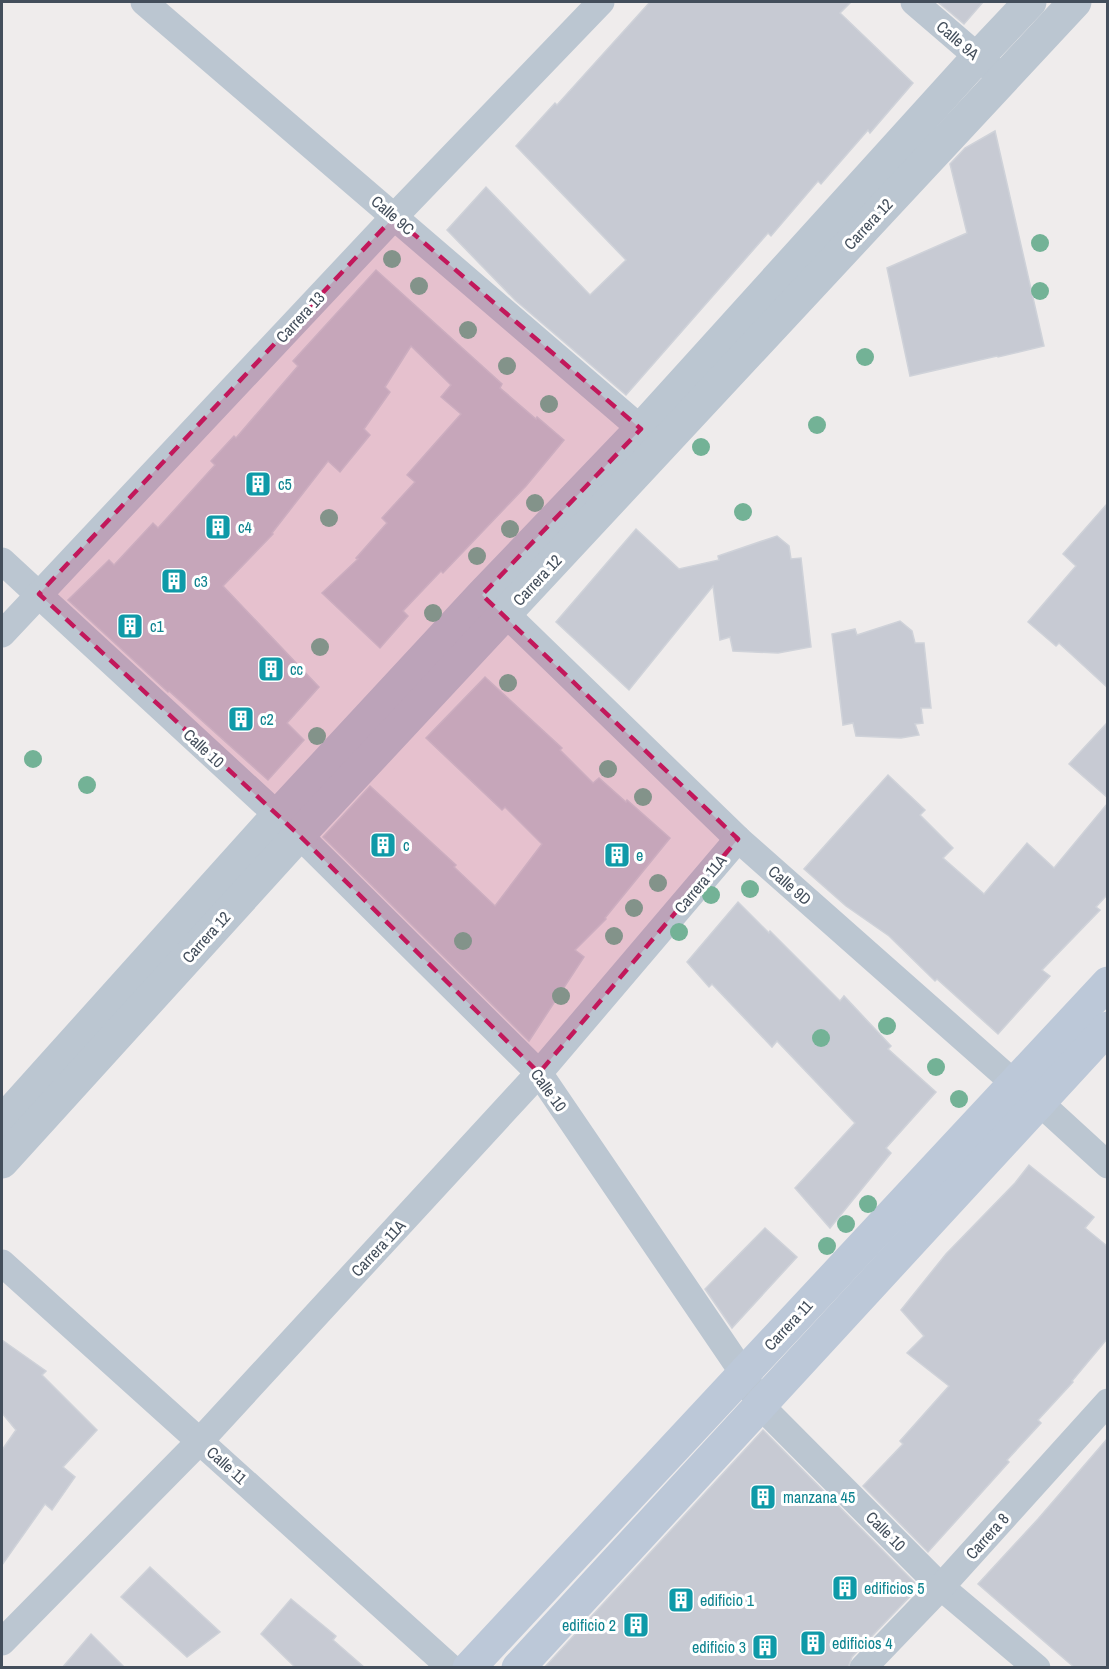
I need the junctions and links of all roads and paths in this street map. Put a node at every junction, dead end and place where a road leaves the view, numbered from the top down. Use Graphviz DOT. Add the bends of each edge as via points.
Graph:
graph roads {
  1 [pos="144,2"];
  2 [pos="601,2"];
  3 [pos="914,2"];
  4 [pos="1030,2"];
  5 [pos="1075,2"];
  6 [pos="978,57"];
  7 [pos="1003,79"];
  8 [pos="394,217"];
  9 [pos="641,429"];
  10 [pos="2,561"];
  11 [pos="39,594"];
  12 [pos="494,604"];
  13 [pos="2,634"];
  14 [pos="288,825"];
  15 [pos="738,839"];
  16 [pos="1107,983"];
  17 [pos="1107,1028"];
  18 [pos="539,1073"];
  19 [pos="1027,1093"];
  20 [pos="2,1122"];
  21 [pos="2,1162"];
  22 [pos="1107,1165"];
  23 [pos="2,1263"];
  24 [pos="743,1373"];
  25 [pos="1107,1402"];
  26 [pos="760,1405"];
  27 [pos="200,1441"];
  28 [pos="940,1587"];
  29 [pos="2,1642"];
  30 [pos="451,1668"];
  31 [pos="469,1668"];
  32 [pos="518,1668"];
  33 [pos="863,1668"];
  34 [pos="1037,1668"];
  1 -- 8 [label="street, Calle 9C"];
  2 -- 8 [label="street, Carrera 13"];
  3 -- 6 [label="street, Calle 9A"];
  4 -- 6 [label="street, Carrera 12"];
  5 -- 7 [label="street, Carrera 12"];
  6 -- 7 [label="street, Calle 9A"];
  6 -- 9 [label="street, Carrera 12"];
  7 -- 12 [label="street, Carrera 12"];
  8 -- 9 [label="street, Calle 9C"];
  8 -- 11 [label="street, Carrera 13"];
  9 -- 12 [label="street, Carrera 12"];
  10 -- 11 [label="street, Calle 10"];
  11 -- 13 [label="street, Carrera 13"];
  11 -- 14 [label="street, Calle 10"];
  12 -- 14 [label="street, Carrera 12"];
  12 -- 15 [label="street, Calle 9D"];
  14 -- 18 [label="street, Calle 10"];
  14 -- 20 [label="street, Carrera 12"];
  14 -- 21 [label="street, Carrera 12"];
  15 -- 18 [label="street, Carrera 11A"];
  15 -- 19 [label="street, Calle 9D"];
  16 -- 19 [label="main road, Carrera 11"];
  17 -- 19 [label="main road, Carrera 11"];
  18 -- 24 [label="street, Calle 10"];
  18 -- 27 [label="street, Carrera 11A"];
  19 -- 22 [label="street, Calle 9D"];
  19 -- 24 [label="main road, Carrera 11"];
  19 -- 26 [label="main road, Carrera 11"];
  23 -- 27 [label="street, Calle 11"];
  24 -- 26 [label="street, Calle 10"];
  24 -- 31 [label="main road, Carrera 11"];
  25 -- 28 [label="street, Carrera 8"];
  26 -- 28 [label="street, Calle 10"];
  26 -- 32 [label="main road, Carrera 11"];
  27 -- 29 [label="street, Carrera 11A"];
  27 -- 30 [label="street, Calle 11"];
  28 -- 33 [label="street, Carrera 8"];
  28 -- 34 [label="street, Calle 10"];
}
